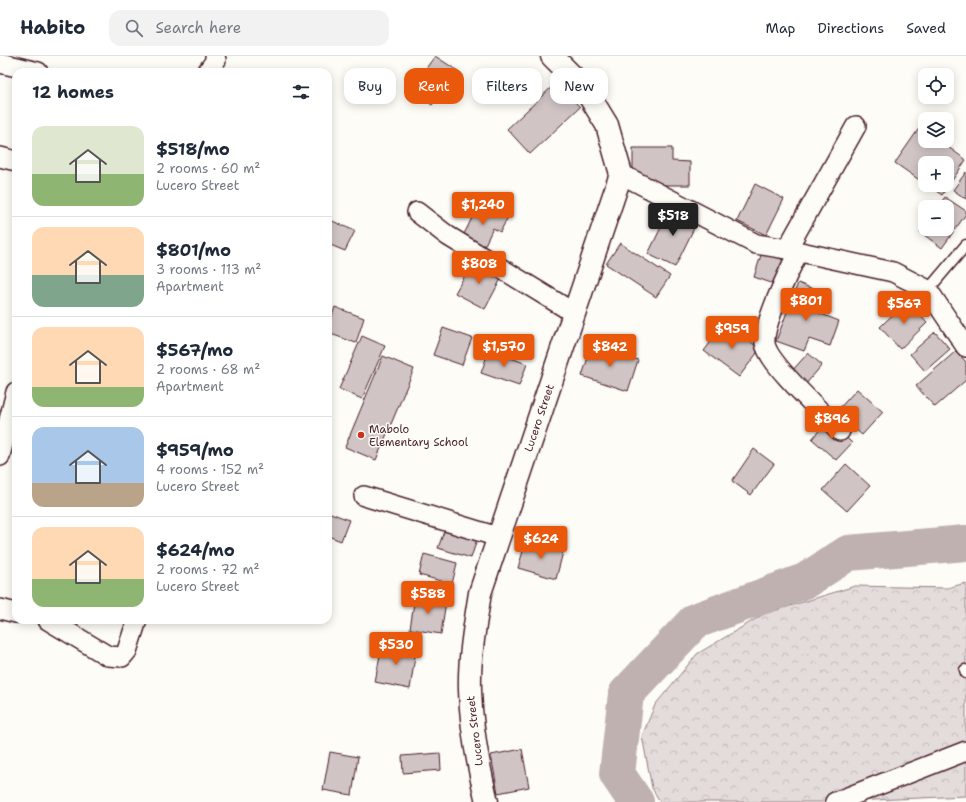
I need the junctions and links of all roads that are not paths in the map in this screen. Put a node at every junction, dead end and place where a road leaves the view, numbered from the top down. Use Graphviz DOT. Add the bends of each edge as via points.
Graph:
graph roads {
  1 [pos="215,56"];
  2 [pos="552,56"];
  3 [pos="0,63"];
  4 [pos="21,68"];
  5 [pos="210,68"];
  6 [pos="856,126"];
  7 [pos="0,157"];
  8 [pos="12,160"];
  9 [pos="621,174"];
  10 [pos="417,212"];
  11 [pos="966,245"];
  12 [pos="793,250"];
  13 [pos="928,290"];
  14 [pos="574,313"];
  15 [pos="966,347"];
  16 [pos="12,408"];
  17 [pos="840,431"];
  18 [pos="0,456"];
  19 [pos="364,496"];
  20 [pos="498,537"];
  21 [pos="0,609"];
  22 [pos="12,612"];
  23 [pos="55,624"];
  24 [pos="136,624"];
  25 [pos="966,751"];
  26 [pos="487,802"];
  27 [pos="835,802"];
  1 -- 5 [label="street" via="216,60"];
  2 -- 9 [label="street" via="585,89 607,125"];
  3 -- 4 [label="street"];
  6 -- 12 [label="street"];
  7 -- 8 [label="street"];
  9 -- 12 [label="street" via="756,244"];
  9 -- 14 [label="street, Lucero Street"];
  10 -- 14 [label="street" via="448,236"];
  11 -- 13 [label="lane"];
  12 -- 13 [label="street" via="893,272"];
  12 -- 17 [label="street" via="767,325 765,344 773,362"];
  13 -- 15 [label="street"];
  14 -- 20 [label="street, Lucero Street"];
  16 -- 18 [label="street"];
  19 -- 20 [label="street"];
  20 -- 26 [label="street, Lucero Street" via="480,593 471,659 473,736"];
  21 -- 22 [label="street"];
  23 -- 24 [label="street" via="108,656 122,657 127,651"];
  25 -- 27 [label="street"];
}
